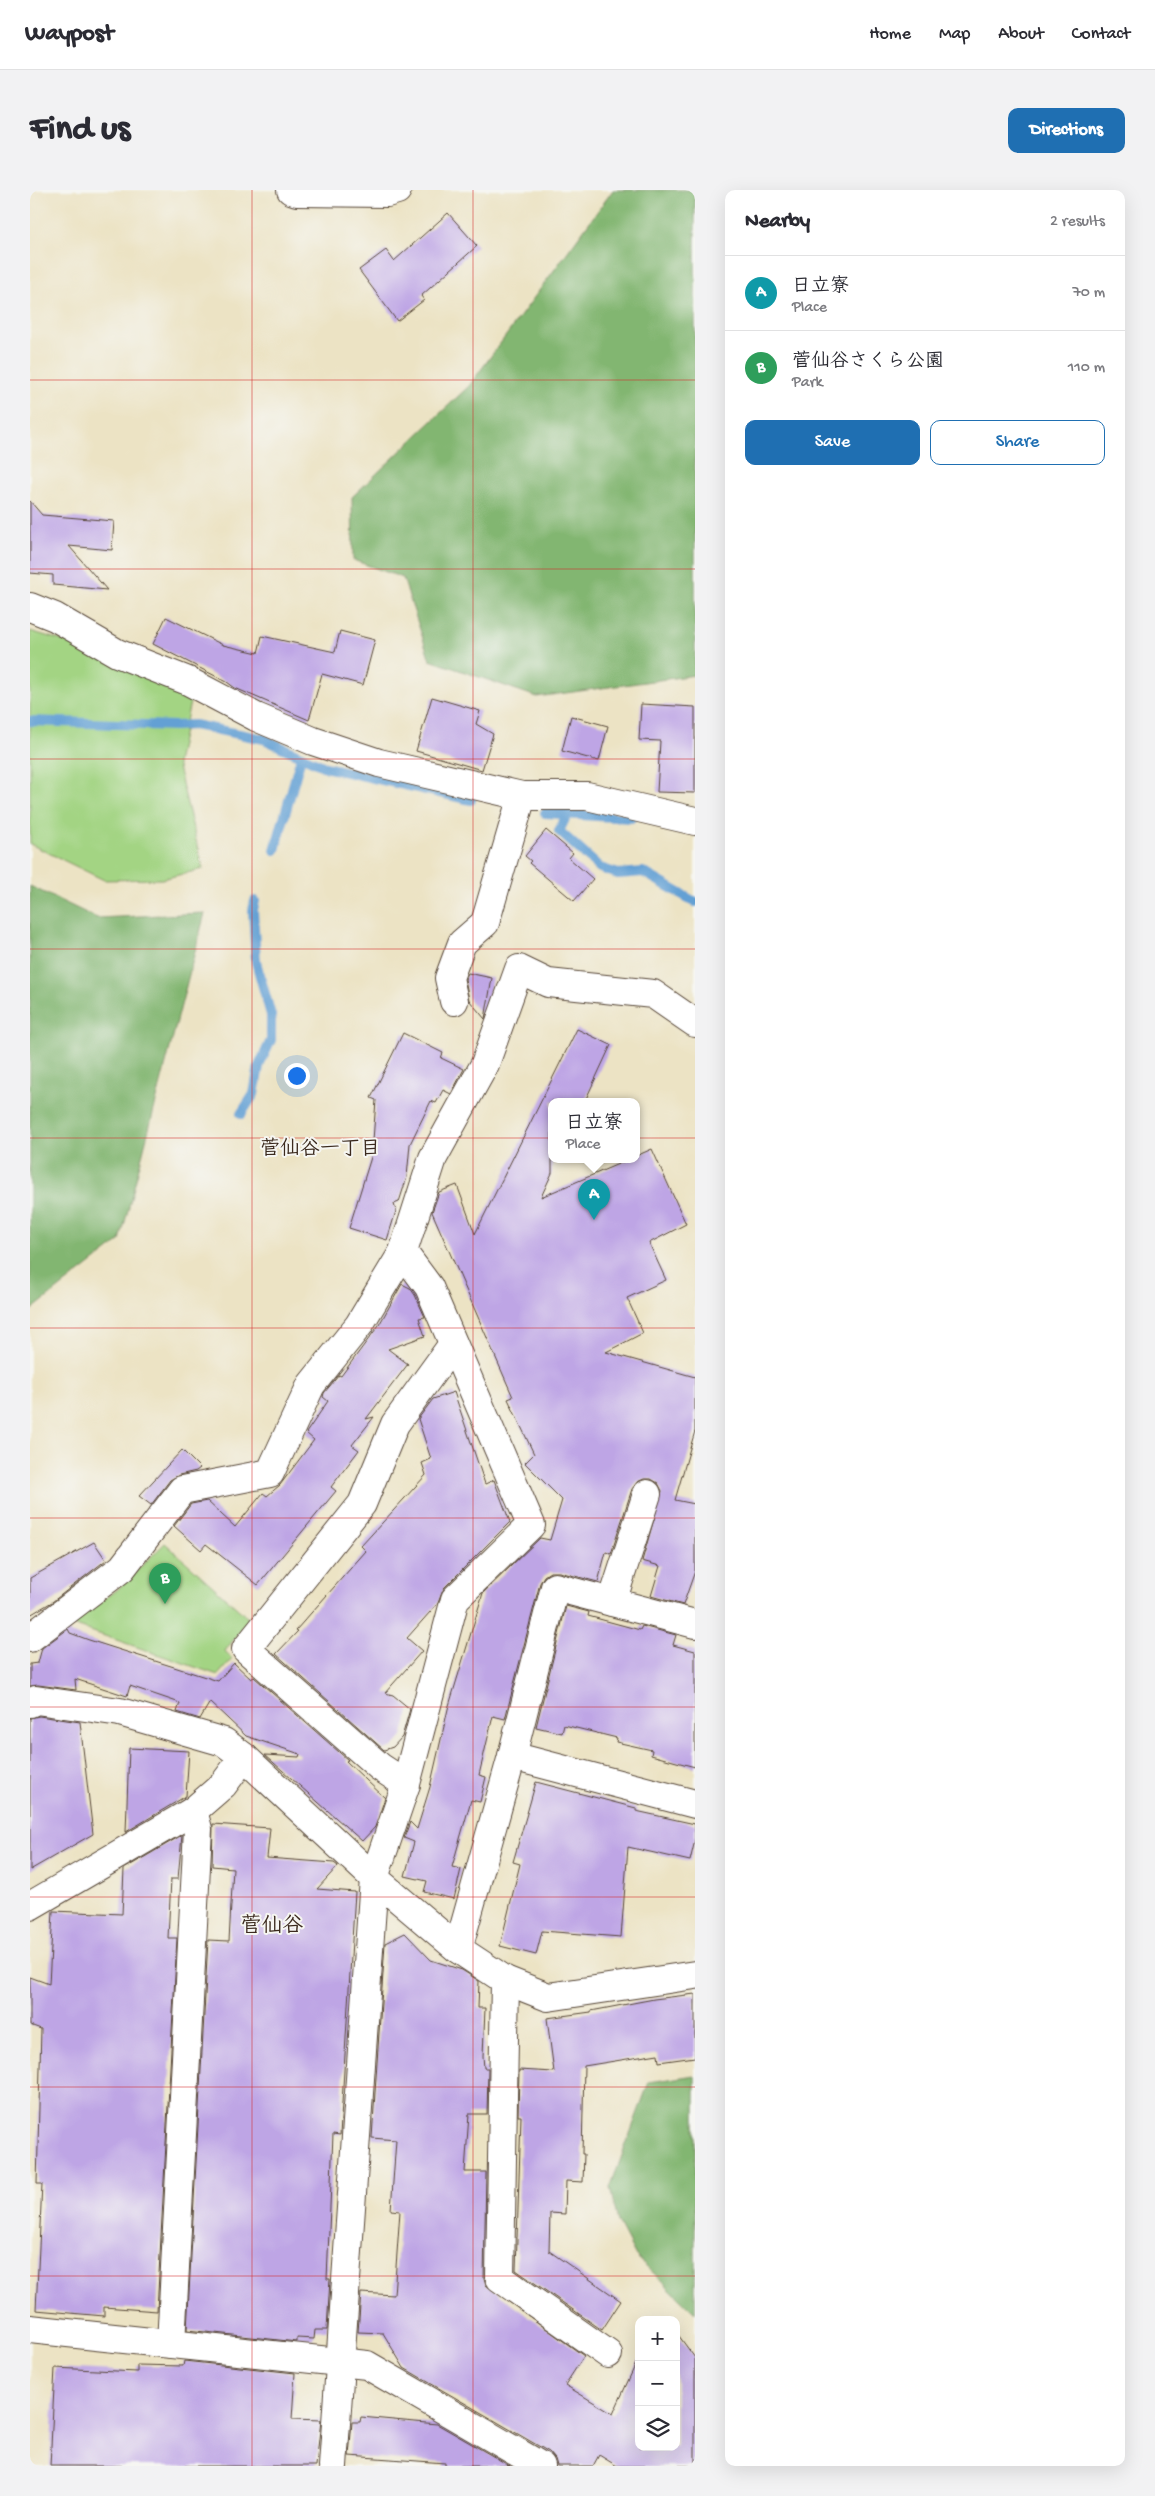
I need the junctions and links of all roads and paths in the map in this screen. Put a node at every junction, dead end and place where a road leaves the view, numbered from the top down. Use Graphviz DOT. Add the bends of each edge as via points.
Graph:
graph roads {
  1 [pos="291,190"];
  2 [pos="397,190"];
  3 [pos="30,608"];
  4 [pos="522,796"];
  5 [pos="695,821"];
  6 [pos="454,1001"];
  7 [pos="695,1023"];
  8 [pos="403,1252"];
  9 [pos="453,1344"];
  10 [pos="647,1494"];
  11 [pos="612,1602"];
  12 [pos="695,1624"];
  13 [pos="30,1638"];
  14 [pos="30,1703"];
  15 [pos="512,1756"];
  16 [pos="244,1757"];
  17 [pos="406,1784"];
  18 [pos="695,1804"];
  19 [pos="193,1812"];
  20 [pos="374,1878"];
  21 [pos="30,1906"];
  22 [pos="458,1949"];
  23 [pos="695,1975"];
  24 [pos="505,1980"];
  25 [pos="30,2329"];
  26 [pos="171,2344"];
  27 [pos="608,2354"];
  28 [pos="342,2361"];
  29 [pos="333,2466"];
  30 [pos="541,2466"];
  1 -- 2 [label="street" via="388,193"];
  3 -- 4 [label="street" via="56,617 117,653 188,682 313,742 379,763"];
  4 -- 5 [label="street" via="588,796"];
  4 -- 6 [label="street" via="485,923 462,943 449,978"];
  7 -- 8 [label="street" via="653,994 548,983 519,969 485,1064 433,1158"];
  8 -- 9 [label="street" via="429,1287"];
  8 -- 13 [label="street" via="359,1325 311,1385 270,1474 182,1490 122,1568"];
  9 -- 17 [label="street" via="531,1525 455,1599"];
  9 -- 17 [label="street" via="395,1424 362,1504 246,1649 380,1767"];
  10 -- 11 [label="street"];
  11 -- 12 [label="street"];
  11 -- 15 [label="street" via="555,1587"];
  14 -- 16 [label="street" via="36,1700 120,1712 224,1742"];
  15 -- 18 [label="street"];
  15 -- 22 [label="street"];
  16 -- 19 [label="street" via="223,1784"];
  16 -- 20 [label="street"];
  17 -- 20 [label="street"];
  19 -- 21 [label="street"];
  19 -- 26 [label="street" via="198,1829"];
  20 -- 22 [label="street"];
  20 -- 28 [label="street"];
  22 -- 24 [label="street"];
  23 -- 24 [label="street" via="548,1997"];
  24 -- 27 [label="street" via="500,2278"];
  25 -- 26 [label="street"];
  26 -- 28 [label="street"];
  28 -- 29 [label="street"];
  28 -- 30 [label="street" via="367,2365"];
}
